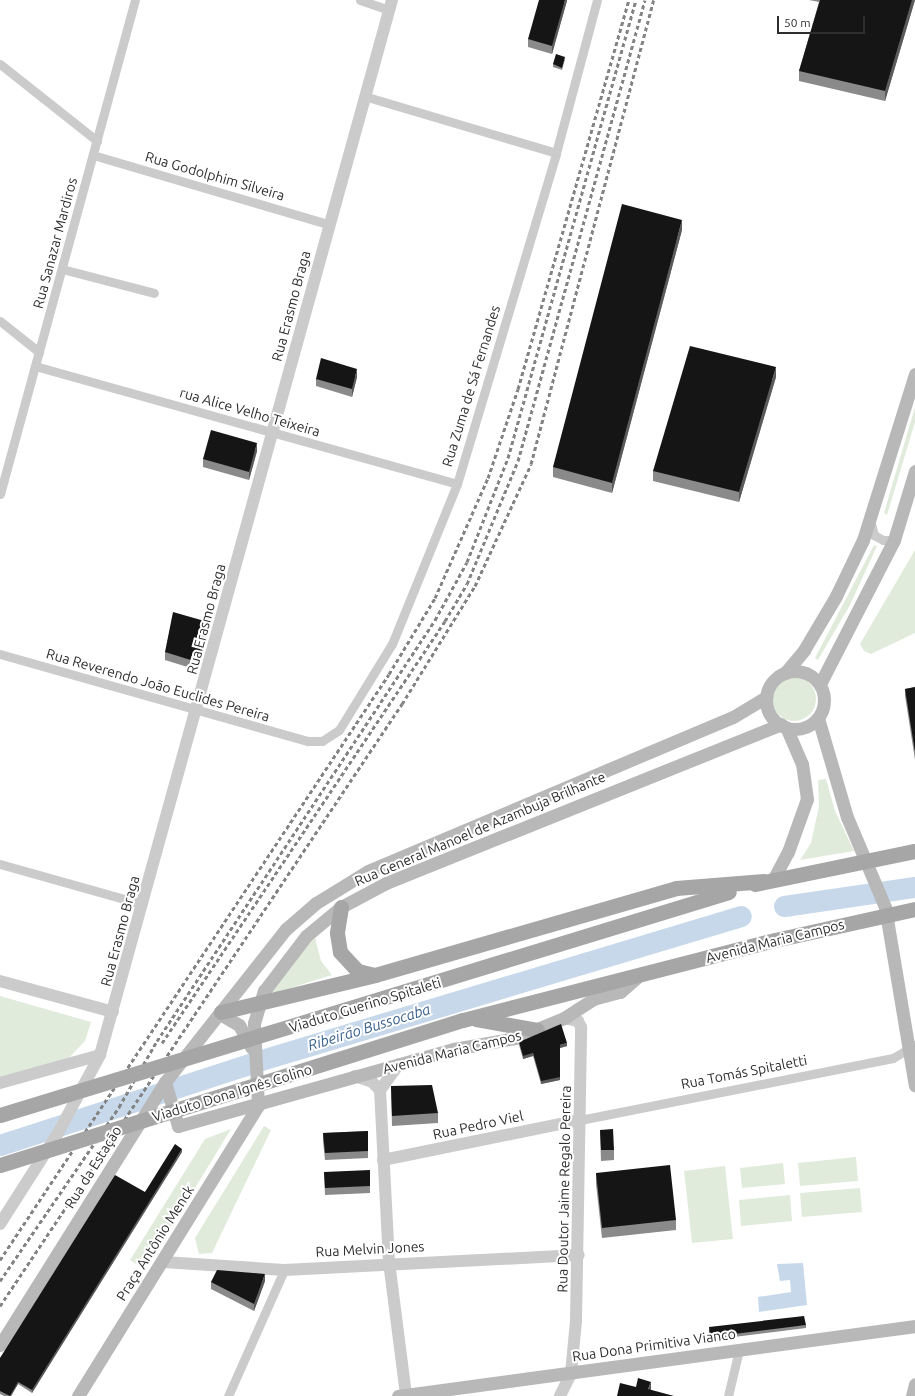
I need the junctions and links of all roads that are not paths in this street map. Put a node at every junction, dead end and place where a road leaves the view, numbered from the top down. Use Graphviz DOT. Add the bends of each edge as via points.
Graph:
graph roads {
  1 [pos="135,0"];
  2 [pos="360,0"];
  3 [pos="597,0"];
  4 [pos="391,5"];
  5 [pos="0,64"];
  6 [pos="364,96"];
  7 [pos="97,141"];
  8 [pos="556,153"];
  9 [pos="93,155"];
  10 [pos="328,224"];
  11 [pos="62,269"];
  12 [pos="154,294"];
  13 [pos="0,321"];
  14 [pos="39,352"];
  15 [pos="35,366"];
  16 [pos="915,374"];
  17 [pos="273,435"];
  18 [pos="915,471"];
  19 [pos="456,484"];
  20 [pos="0,494"];
  21 [pos="870,520"];
  22 [pos="894,540"];
  23 [pos="0,654"];
  24 [pos="785,673"];
  25 [pos="820,684"];
  26 [pos="766,697"];
  27 [pos="197,712"];
  28 [pos="818,718"];
  29 [pos="784,726"];
  30 [pos="308,741"];
  31 [pos="915,851"];
  32 [pos="869,862"];
  33 [pos="0,864"];
  34 [pos="769,880"];
  35 [pos="142,904"];
  36 [pos="341,907"];
  37 [pos="915,909"];
  38 [pos="886,911"];
  39 [pos="375,975"];
  40 [pos="636,978"];
  41 [pos="0,981"];
  42 [pos="258,1006"];
  43 [pos="113,1012"];
  44 [pos="220,1013"];
  45 [pos="564,1018"];
  46 [pos="468,1019"];
  47 [pos="537,1030"];
  48 [pos="913,1046"];
  49 [pos="254,1054"];
  50 [pos="100,1055"];
  51 [pos="399,1064"];
  52 [pos="914,1073"];
  53 [pos="355,1076"];
  54 [pos="0,1083"];
  55 [pos="166,1086"];
  56 [pos="915,1086"];
  57 [pos="380,1090"];
  58 [pos="258,1106"];
  59 [pos="0,1115"];
  60 [pos="580,1120"];
  61 [pos="383,1160"];
  62 [pos="0,1165"];
  63 [pos="0,1224"];
  64 [pos="579,1255"];
  65 [pos="164,1262"];
  66 [pos="389,1262"];
  67 [pos="284,1270"];
  68 [pos="915,1326"];
  69 [pos="0,1345"];
  70 [pos="739,1350"];
  71 [pos="571,1373"];
  72 [pos="915,1384"];
  73 [pos="402,1395"];
  74 [pos="78,1396"];
  75 [pos="228,1396"];
  76 [pos="560,1396"];
  77 [pos="728,1396"];
  78 [pos="912,1396"];
  1 -- 7 [label="street, Rua Sanazar Mardiros"];
  2 -- 4 [label="street"];
  3 -- 8 [label="street, Rua Zuma de Sá Fernandes"];
  4 -- 6 [label="street, Rua Erasmo Braga"];
  5 -- 7 [label="street"];
  6 -- 8 [label="street"];
  6 -- 10 [label="street, Rua Erasmo Braga"];
  7 -- 9 [label="street, Rua Sanazar Mardiros"];
  8 -- 19 [label="street, Rua Zuma de Sá Fernandes"];
  9 -- 10 [label="street, Rua Godolphim Silveira"];
  9 -- 11 [label="street, Rua Sanazar Mardiros"];
  10 -- 17 [label="street, Rua Erasmo Braga"];
  11 -- 12 [label="street"];
  11 -- 14 [label="street, Rua Sanazar Mardiros"];
  13 -- 14 [label="street"];
  14 -- 15 [label="street, Rua Sanazar Mardiros"];
  15 -- 17 [label="street, rua Alice Velho Teixeira"];
  15 -- 20 [label="street, Rua Sanazar Mardiros"];
  16 -- 21 [label="main road"];
  17 -- 19 [label="street, rua Alice Velho Teixeira"];
  17 -- 27 [label="street, Rua Erasmo Braga"];
  18 -- 22 [label="main road"];
  19 -- 30 [label="street, Rua Zuma de Sá Fernandes" via="392,644 339,730 322,741"];
  21 -- 22 [label="street" via="874,534 883,540"];
  21 -- 24 [label="main road" via="836,596 804,650"];
  22 -- 25 [label="main road"];
  23 -- 27 [label="street, Rua Reverendo João Euclides Pereira"];
  24 -- 25 [label="main road" via="800,671"];
  24 -- 26 [label="main road" via="772,682"];
  25 -- 28 [label="main road" via="824,702"];
  26 -- 29 [label="main road" via="770,713"];
  26 -- 44 [label="main road, Rua General Manoel de Azambuja Brilhante" via="732,717 368,871 316,903 286,929"];
  27 -- 30 [label="street, Rua Reverendo João Euclides Pereira"];
  27 -- 35 [label="street, Rua Erasmo Braga"];
  28 -- 29 [label="main road" via="807,726"];
  28 -- 32 [label="main road" via="847,817"];
  29 -- 34 [label="main road" via="802,764 808,799 788,852"];
  29 -- 36 [label="main road, Rua General Manoel de Azambuja Brilhante" via="386,883"];
  31 -- 32 [label="main road"];
  32 -- 34 [label="main road"];
  32 -- 38 [label="main road"];
  33 -- 35 [label="street"];
  34 -- 39 [label="main road" via="676,888"];
  34 -- 59 [label="main road, Viaduto Guerino Spitaleti, bridge"];
  35 -- 43 [label="street, Rua Erasmo Braga"];
  36 -- 39 [label="main road" via="337,933 340,952 358,971"];
  36 -- 42 [label="main road, Rua General Manoel de Azambuja Brilhante" via="306,936 286,959 264,991"];
  37 -- 38 [label="main road, Avenida Maria Campos"];
  38 -- 40 [label="main road, Avenida Maria Campos"];
  38 -- 48 [label="main road"];
  39 -- 42 [label="main road"];
  40 -- 45 [label="main road, Avenida Maria Campos" via="620,992 593,999"];
  40 -- 46 [label="main road, Avenida Maria Campos"];
  41 -- 43 [label="street"];
  42 -- 44 [label="main road"];
  42 -- 49 [label="main road, Rua General Manoel de Azambuja Brilhante" via="254,1023"];
  43 -- 50 [label="street, Rua Erasmo Braga"];
  44 -- 49 [label="main road" via="239,1025"];
  44 -- 55 [label="main road, Rua da Estação"];
  45 -- 47 [label="main road, Avenida Maria Campos"];
  45 -- 60 [label="street, Rua Doutor Jaime Regalo Pereira" via="578,1021 581,1027"];
  46 -- 47 [label="main road"];
  46 -- 62 [label="main road, Viaduto Dona Ignês Colino, bridge"];
  47 -- 51 [label="main road, Avenida Maria Campos" via="515,1038"];
  48 -- 52 [label="main road"];
  48 -- 60 [label="street, Rua Tomás Spitaletti" via="893,1058"];
  49 -- 58 [label="main road, Rua General Manoel de Azambuja Brilhante"];
  50 -- 54 [label="street"];
  50 -- 63 [label="street, Rua Erasmo Braga" via="58,1132"];
  51 -- 53 [label="main road, Avenida Maria Campos"];
  51 -- 57 [label="street"];
  52 -- 56 [label="main road"];
  53 -- 57 [label="street" via="372,1082"];
  53 -- 58 [label="main road, Avenida Maria Campos"];
  55 -- 58 [label="main road, Avenida Maria Campos" via="178,1126 240,1107"];
  55 -- 69 [label="main road, Rua da Estação" via="153,1100"];
  57 -- 61 [label="street"];
  58 -- 65 [label="main road, Praça Antônio Menck"];
  60 -- 61 [label="street, Rua Pedro Viel"];
  60 -- 64 [label="street, Rua Doutor Jaime Regalo Pereira"];
  61 -- 66 [label="street"];
  64 -- 66 [label="street, Rua Melvin Jones"];
  64 -- 71 [label="street, Rua Doutor Jaime Regalo Pereira"];
  65 -- 67 [label="street, Rua Melvin Jones"];
  65 -- 74 [label="main road, Praça Antônio Menck"];
  66 -- 67 [label="street, Rua Melvin Jones"];
  66 -- 73 [label="street"];
  67 -- 75 [label="street"];
  68 -- 70 [label="main road, Rua Dona Primitiva Vianco"];
  70 -- 71 [label="main road, Rua Dona Primitiva Vianco"];
  70 -- 77 [label="street"];
  71 -- 73 [label="main road, Rua Dona Primitiva Vianco"];
  71 -- 76 [label="street"];
  72 -- 78 [label="main road"];
}
